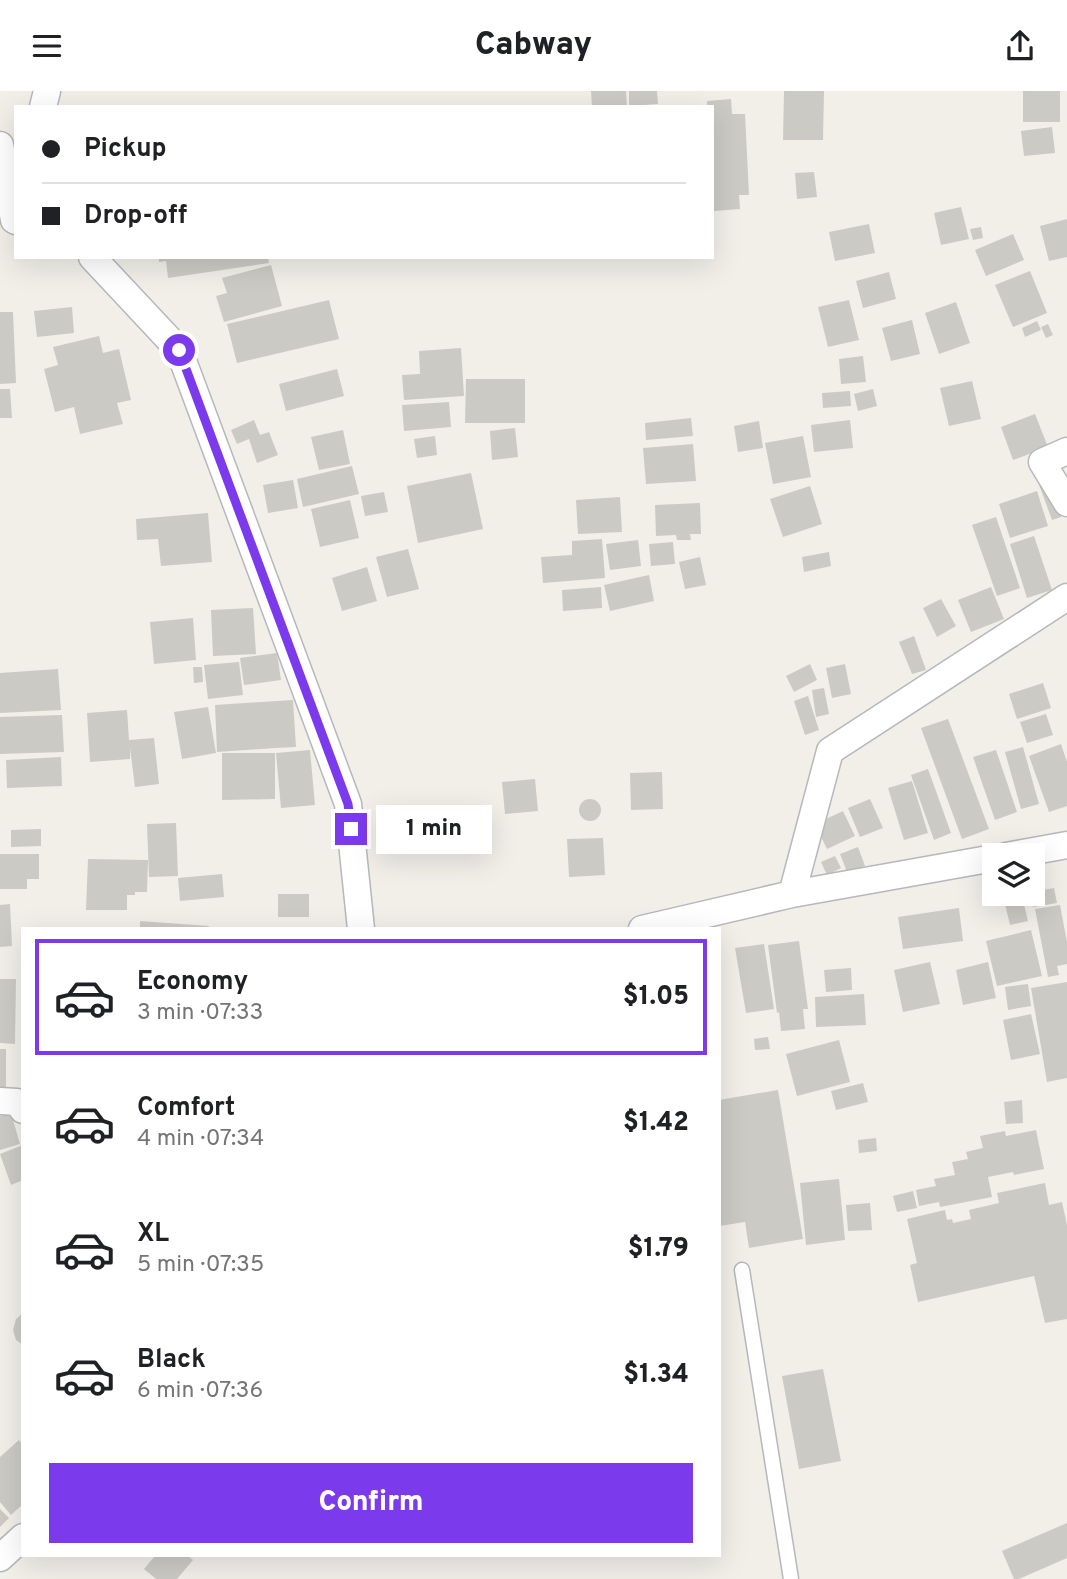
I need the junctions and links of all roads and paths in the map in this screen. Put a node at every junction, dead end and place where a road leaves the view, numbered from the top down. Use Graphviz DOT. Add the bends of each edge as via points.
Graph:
graph roads {
  1 [pos="0,145"];
  2 [pos="11,220"];
  3 [pos="94,259"];
  4 [pos="1067,451"];
  5 [pos="1067,503"];
  6 [pos="1067,597"];
  7 [pos="1067,845"];
  8 [pos="1045,849"];
  9 [pos="982,860"];
  10 [pos="792,894"];
  11 [pos="361,927"];
  12 [pos="651,927"];
  13 [pos="0,1101"];
  14 [pos="21,1107"];
  15 [pos="742,1270"];
  16 [pos="21,1539"];
  17 [pos="0,1558"];
  18 [pos="791,1579"];
  1 -- 2 [label="street"];
  3 -- 11 [label="street" via="179,350 348,804"];
  4 -- 5 [label="street" via="1042,462"];
  6 -- 10 [label="street" via="830,751"];
  7 -- 8 [label="street"];
  9 -- 10 [label="street"];
  10 -- 12 [label="street"];
  13 -- 14 [label="street" via="17,1102"];
  15 -- 18 [label="lane"];
  16 -- 17 [label="street"];
}
